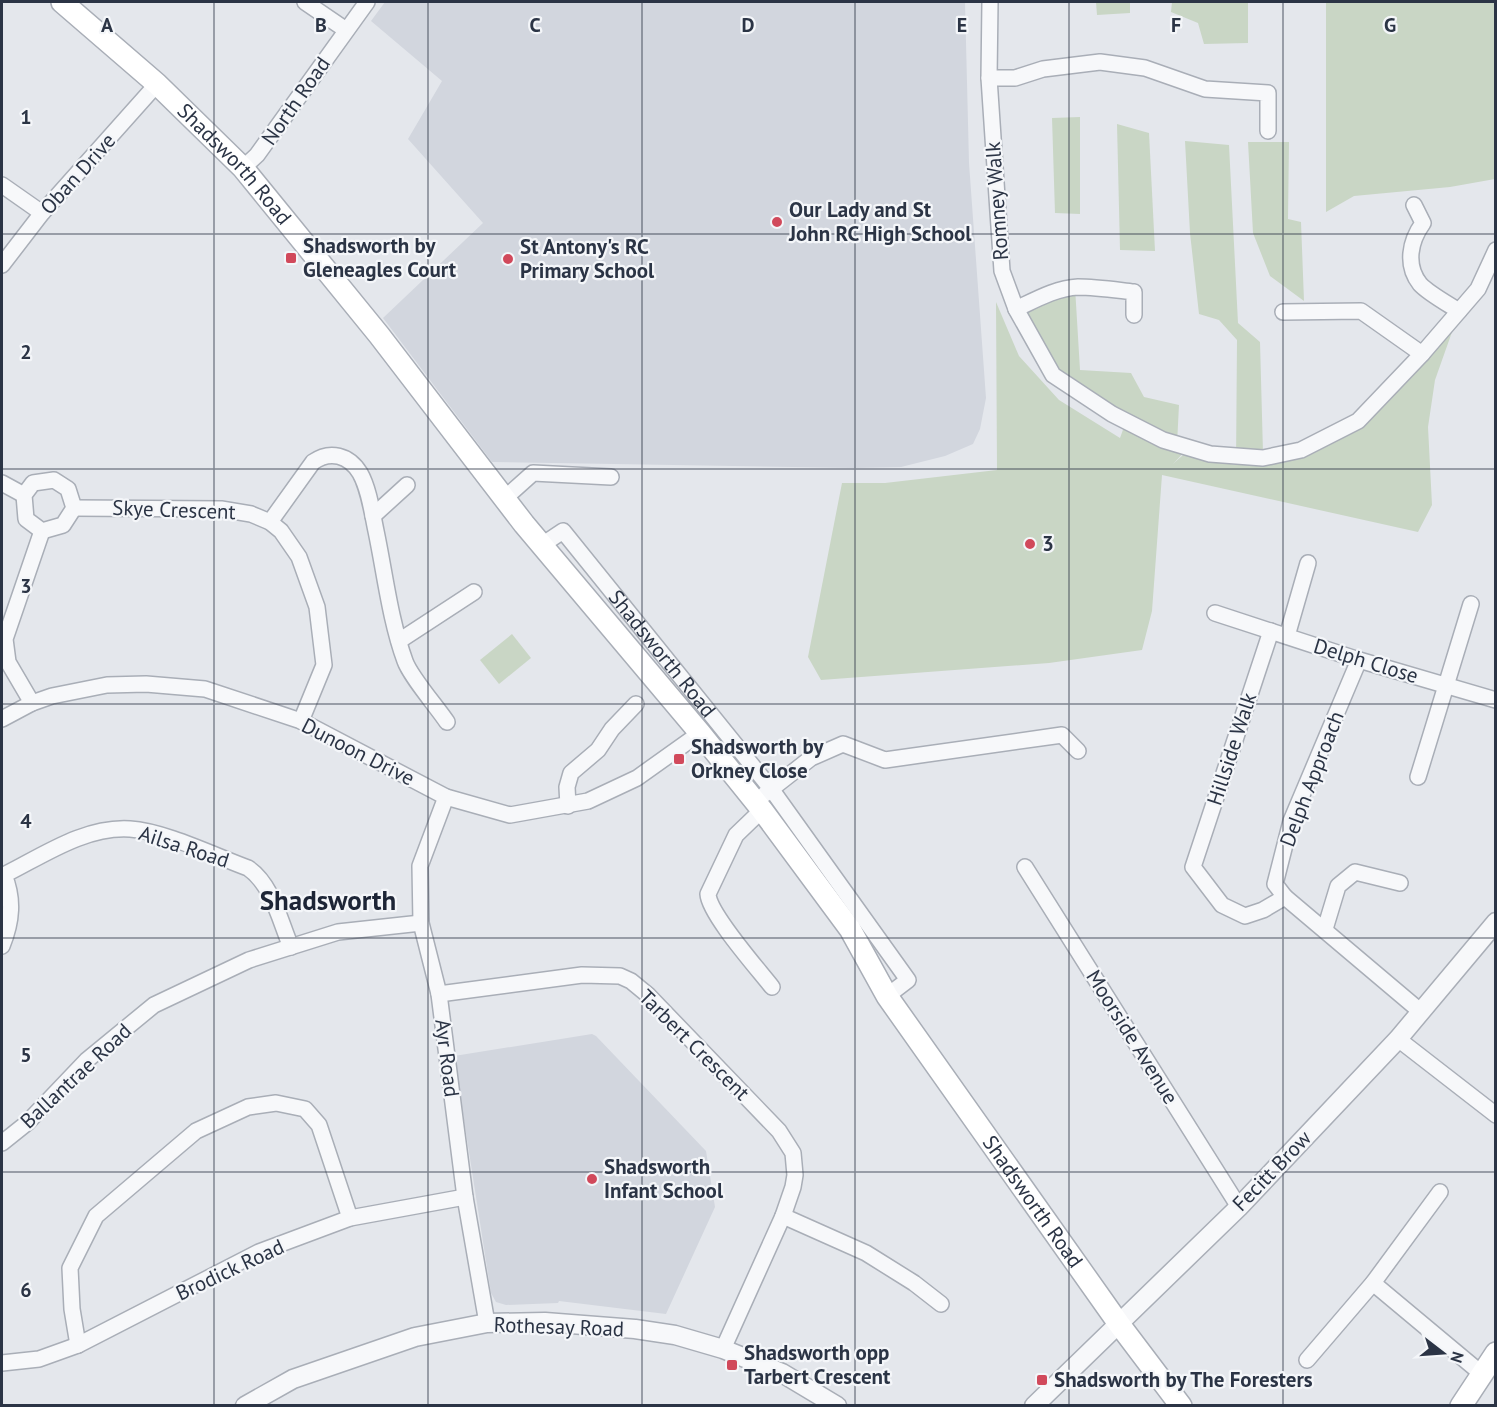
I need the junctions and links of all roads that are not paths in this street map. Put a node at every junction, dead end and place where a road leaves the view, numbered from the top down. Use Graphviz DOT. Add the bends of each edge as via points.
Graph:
graph roads {
  1 [pos="62,2"];
  2 [pos="304,2"];
  3 [pos="367,2"];
  4 [pos="990,2"];
  5 [pos="346,30"];
  6 [pos="990,78"];
  7 [pos="157,84"];
  8 [pos="1268,131"];
  9 [pos="243,168"];
  10 [pos="2,185"];
  11 [pos="1414,205"];
  12 [pos="42,213"];
  13 [pos="1496,250"];
  14 [pos="2,265"];
  15 [pos="1016,309"];
  16 [pos="1459,311"];
  17 [pos="1284,312"];
  18 [pos="1134,315"];
  19 [pos="1422,354"];
  20 [pos="611,477"];
  21 [pos="2,483"];
  22 [pos="406,485"];
  23 [pos="24,495"];
  24 [pos="504,499"];
  25 [pos="74,508"];
  26 [pos="373,516"];
  27 [pos="270,522"];
  28 [pos="42,531"];
  29 [pos="542,545"];
  30 [pos="1308,563"];
  31 [pos="474,592"];
  32 [pos="1471,604"];
  33 [pos="1215,613"];
  34 [pos="1271,631"];
  35 [pos="1287,636"];
  36 [pos="399,641"];
  37 [pos="1359,660"];
  38 [pos="1446,685"];
  39 [pos="1496,700"];
  40 [pos="32,703"];
  41 [pos="636,704"];
  42 [pos="2,719"];
  43 [pos="301,721"];
  44 [pos="447,722"];
  45 [pos="700,733"];
  46 [pos="1078,751"];
  47 [pos="1418,777"];
  48 [pos="772,790"];
  49 [pos="446,797"];
  50 [pos="757,805"];
  51 [pos="568,806"];
  52 [pos="1025,867"];
  53 [pos="3,876"];
  54 [pos="1400,883"];
  55 [pos="1285,897"];
  56 [pos="1496,922"];
  57 [pos="422,923"];
  58 [pos="1324,929"];
  59 [pos="2,946"];
  60 [pos="291,947"];
  61 [pos="772,987"];
  62 [pos="439,994"];
  63 [pos="887,996"];
  64 [pos="1420,1011"];
  65 [pos="1398,1039"];
  66 [pos="1496,1114"];
  67 [pos="2,1143"];
  68 [pos="1440,1192"];
  69 [pos="465,1197"];
  70 [pos="1239,1207"];
  71 [pos="783,1216"];
  72 [pos="350,1218"];
  73 [pos="1373,1283"];
  74 [pos="941,1304"];
  75 [pos="488,1323"];
  76 [pos="1119,1324"];
  77 [pos="78,1345"];
  78 [pos="723,1349"];
  79 [pos="1496,1353"];
  80 [pos="1307,1360"];
  81 [pos="2,1363"];
  82 [pos="1482,1374"];
  83 [pos="833,1405"];
  84 [pos="245,1406"];
  85 [pos="1034,1406"];
  86 [pos="1181,1406"];
  87 [pos="1461,1406"];
  1 -- 7 [label="main road, Shadsworth Road"];
  2 -- 5 [label="street"];
  3 -- 5 [label="street, North Road"];
  4 -- 6 [label="street, Romney Walk"];
  5 -- 9 [label="street, North Road" via="257,156"];
  6 -- 8 [label="street" via="1015,78 1043,69 1100,62 1145,68 1205,89 1268,93"];
  6 -- 15 [label="street, Romney Walk" via="1002,271"];
  7 -- 9 [label="main road, Shadsworth Road"];
  7 -- 12 [label="street, Oban Drive"];
  9 -- 24 [label="main road, Shadsworth Road" via="379,335"];
  10 -- 12 [label="street"];
  11 -- 16 [label="street" via="1423,223 1413,237 1411,264 1420,284"];
  12 -- 14 [label="street, Oban Drive"];
  13 -- 16 [label="street, Romney Walk" via="1478,289"];
  15 -- 18 [label="street" via="1044,295 1075,287 1134,292"];
  15 -- 19 [label="street, Romney Walk" via="1053,375 1112,414 1163,440 1210,454 1263,458 1301,450 1358,421"];
  16 -- 19 [label="street, Romney Walk"];
  17 -- 19 [label="street" via="1361,311"];
  20 -- 24 [label="street" via="533,473"];
  21 -- 23 [label="street"];
  22 -- 26 [label="street"];
  23 -- 25 [label="street" via="33,483 54,480 68,489"];
  23 -- 28 [label="street" via="26,519"];
  24 -- 29 [label="main road, Shadsworth Road"];
  25 -- 27 [label="street, Skye Crescent" via="221,509"];
  25 -- 28 [label="street" via="63,525"];
  26 -- 27 [label="street" via="358,471 342,457 328,454 313,462"];
  26 -- 36 [label="street"];
  27 -- 43 [label="street, Skye Crescent" via="299,556 317,607 324,664"];
  28 -- 40 [label="street" via="5,639 8,662"];
  29 -- 45 [label="main road, Shadsworth Road"];
  29 -- 48 [label="street, Shadsworth Road" via="563,531"];
  30 -- 35 [label="street, Delph Close"];
  31 -- 36 [label="street"];
  32 -- 38 [label="street, Delph Close"];
  33 -- 34 [label="street, Delph Close"];
  34 -- 35 [label="street, Delph Close"];
  34 -- 55 [label="street, Hillside Walk" via="1193,867 1222,905 1245,916"];
  35 -- 37 [label="street, Delph Close"];
  36 -- 44 [label="street" via="405,665"];
  37 -- 38 [label="street, Delph Close"];
  37 -- 55 [label="street, Delph Approach" via="1291,821 1275,884"];
  38 -- 39 [label="street, Delph Close"];
  38 -- 47 [label="street, Delph Close"];
  40 -- 42 [label="street, Dunoon Drive"];
  40 -- 43 [label="street, Dunoon Drive" via="107,685 147,684 205,689"];
  41 -- 51 [label="street" via="598,750 571,773"];
  43 -- 49 [label="street, Dunoon Drive"];
  45 -- 50 [label="main road, Shadsworth Road"];
  45 -- 51 [label="street, Dunoon Drive" via="637,778"];
  46 -- 48 [label="street" via="1062,735 885,760 843,744 811,758"];
  48 -- 50 [label="street"];
  48 -- 63 [label="street, Shadsworth Road" via="908,980"];
  49 -- 51 [label="street, Dunoon Drive" via="510,814"];
  49 -- 57 [label="street, Ayr Road" via="420,866"];
  50 -- 61 [label="street" via="736,835 708,900"];
  50 -- 63 [label="main road, Shadsworth Road" via="850,929"];
  52 -- 70 [label="street, Moorside Avenue"];
  53 -- 59 [label="street" via="9,888 11,911"];
  53 -- 60 [label="street, Ailsa Road" via="78,839 113,830 142,830 256,873"];
  54 -- 58 [label="street" via="1354,872 1338,886"];
  55 -- 58 [label="street"];
  56 -- 64 [label="street, Fecitt Brow"];
  57 -- 60 [label="street, Ballantrae Road" via="338,932"];
  57 -- 62 [label="street, Ayr Road"];
  58 -- 64 [label="street"];
  60 -- 67 [label="street, Ballantrae Road" via="249,960 154,1005 87,1060 27,1124"];
  62 -- 69 [label="street, Ayr Road"];
  62 -- 71 [label="street, Tarbert Crescent" via="582,975 620,976 630,981 648,995 789,1144 795,1175"];
  63 -- 76 [label="main road, Shadsworth Road"];
  64 -- 65 [label="street, Fecitt Brow"];
  65 -- 66 [label="street"];
  65 -- 70 [label="street, Fecitt Brow"];
  68 -- 73 [label="street"];
  69 -- 72 [label="street, Brodick Road"];
  69 -- 75 [label="street, Ayr Road"];
  70 -- 76 [label="street, Fecitt Brow"];
  71 -- 74 [label="street" via="866,1253"];
  71 -- 78 [label="street, Tarbert Crescent"];
  72 -- 77 [label="street, Brodick Road" via="260,1252"];
  72 -- 77 [label="street" via="319,1125 305,1109 276,1103 248,1107 196,1131 96,1216 70,1268"];
  73 -- 80 [label="street"];
  73 -- 82 [label="street"];
  75 -- 78 [label="street, Rothesay Road" via="545,1322 635,1329 675,1335"];
  75 -- 84 [label="street, Rothesay Road" via="405,1340 293,1379"];
  76 -- 85 [label="street, Fecitt Brow"];
  76 -- 86 [label="main road, Shadsworth Road"];
  77 -- 81 [label="street, Brodick Road" via="39,1359"];
  78 -- 83 [label="street, Rothesay Road" via="782,1373"];
  79 -- 82 [label="main road"];
  82 -- 87 [label="main road"];
}
